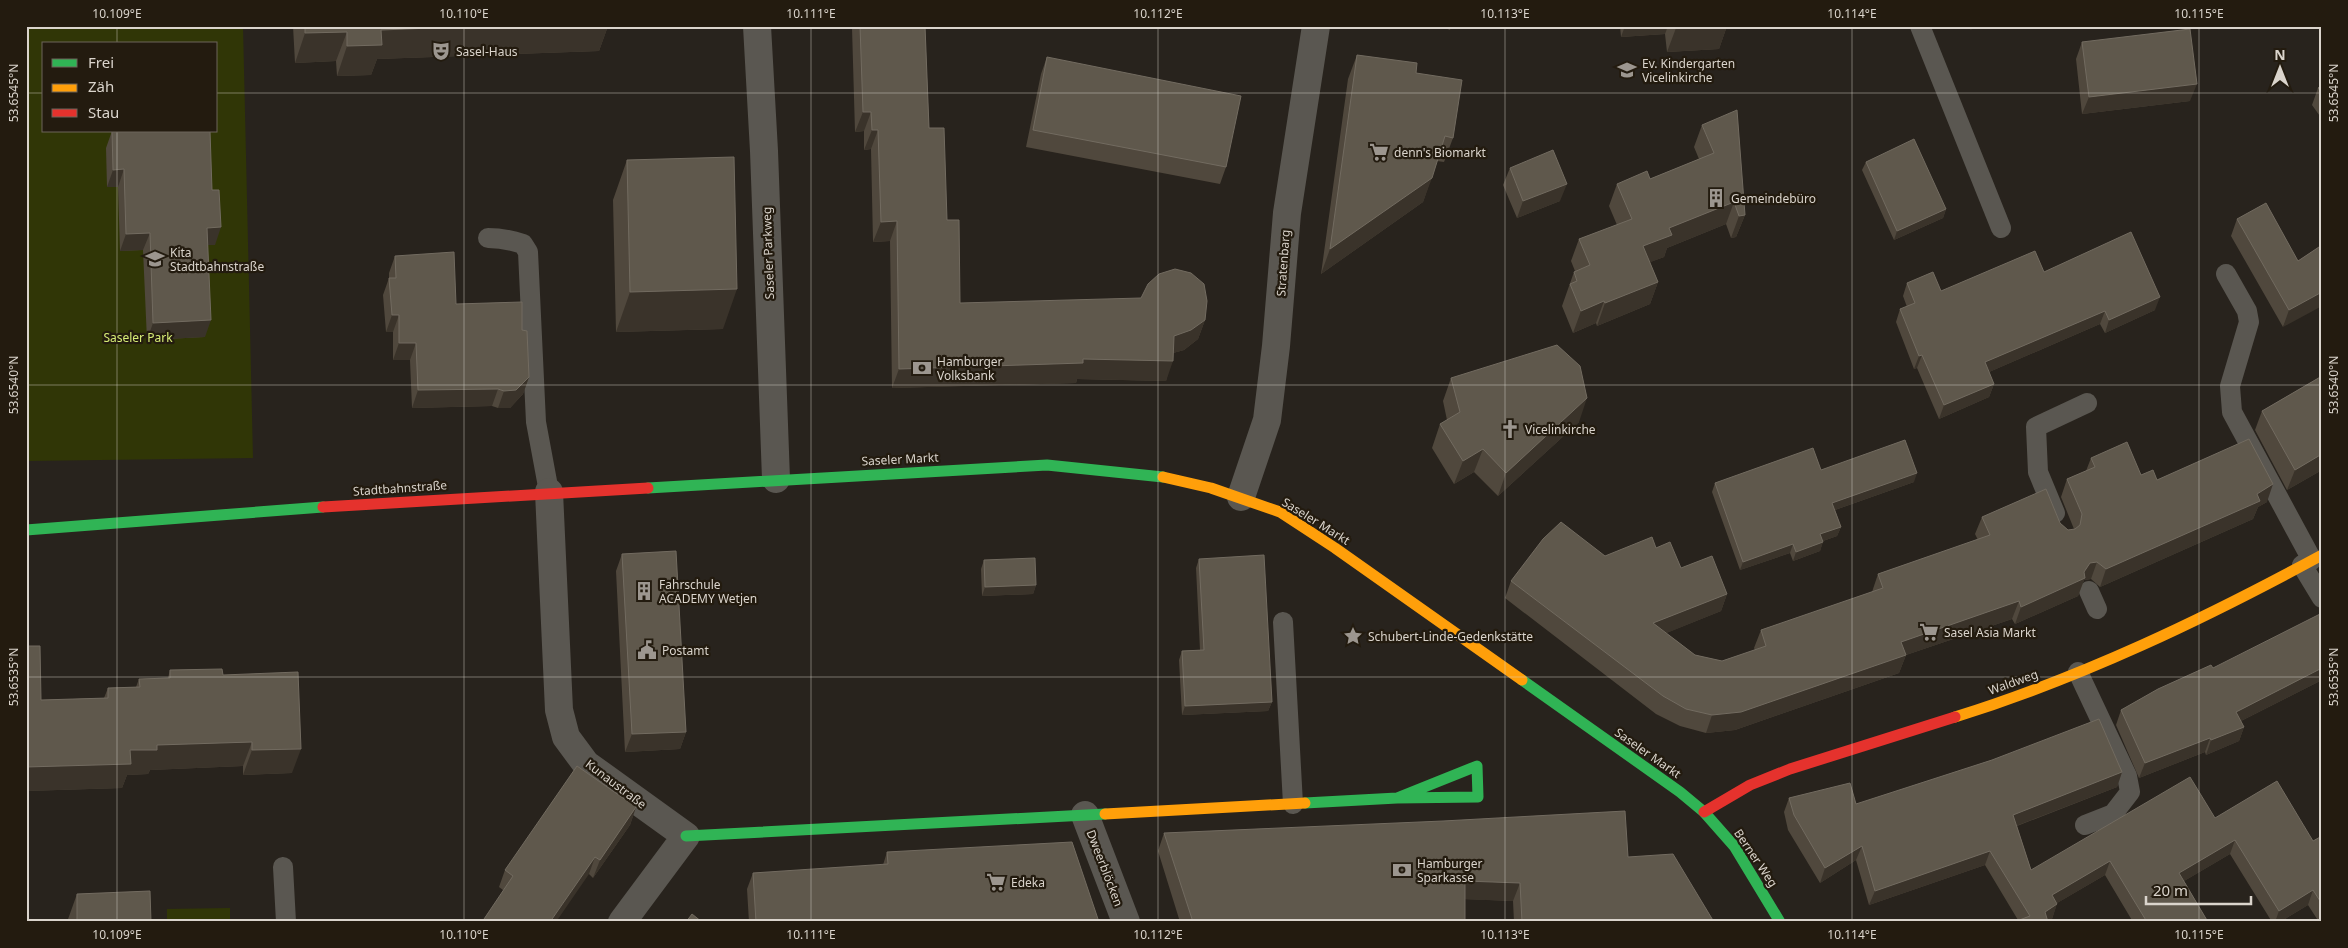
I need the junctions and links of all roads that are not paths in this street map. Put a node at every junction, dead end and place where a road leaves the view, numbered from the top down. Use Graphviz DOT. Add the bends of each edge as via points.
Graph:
graph roads {
  1 [pos="757,26"];
  2 [pos="1316,26"];
  3 [pos="1920,26"];
  4 [pos="2001,228"];
  5 [pos="488,238"];
  6 [pos="2226,274"];
  7 [pos="2086,403"];
  8 [pos="776,479"];
  9 [pos="549,492"];
  10 [pos="1241,498"];
  11 [pos="2060,527"];
  12 [pos="26,530"];
  13 [pos="2312,560"];
  14 [pos="2322,598"];
  15 [pos="1283,622"];
  16 [pos="2078,672"];
  17 [pos="1397,798"];
  18 [pos="1293,804"];
  19 [pos="1704,812"];
  20 [pos="1085,815"];
  21 [pos="2085,825"];
  22 [pos="686,836"];
  23 [pos="283,867"];
  24 [pos="286,922"];
  25 [pos="622,922"];
  26 [pos="1126,922"];
  27 [pos="1780,922"];
  1 -- 8 [label="street, Saseler Parkweg"];
  2 -- 10 [label="street, Stratenbarg" via="1287,213 1267,420"];
  3 -- 4 [label="lane"];
  5 -- 9 [label="lane" via="514,240 523,244 528,252 536,422"];
  6 -- 13 [label="lane" via="2247,311 2249,322 2230,386 2232,412"];
  7 -- 11 [label="lane" via="2036,427 2038,472"];
  8 -- 9 [label="main road, Stadtbahnstraße"];
  8 -- 10 [label="main road, Saseler Markt" via="1047,465 1113,469 1174,478"];
  9 -- 12 [label="main road, Stadtbahnstraße"];
  9 -- 22 [label="street, Kunaustraße" via="560,710 566,737 586,764"];
  10 -- 19 [label="main road, Saseler Markt" via="1280,512 1335,548"];
  13 -- 14 [label="lane"];
  13 -- 16 [label="main road, Waldweg" via="2240,600 2150,643"];
  15 -- 18 [label="lane"];
  16 -- 19 [label="main road, Waldweg" via="2024,694 1800,765 1755,783"];
  16 -- 21 [label="lane" via="2127,776 2130,792 2112,814"];
  17 -- 17 [label="main road" via="1413,792 1477,766 1478,797"];
  17 -- 18 [label="main road"];
  18 -- 20 [label="main road"];
  19 -- 27 [label="main road, Berner Weg" via="1734,846"];
  20 -- 22 [label="main road"];
  20 -- 26 [label="street, Dweerblöcken"];
  22 -- 25 [label="street"];
  23 -- 24 [label="lane"];
}
